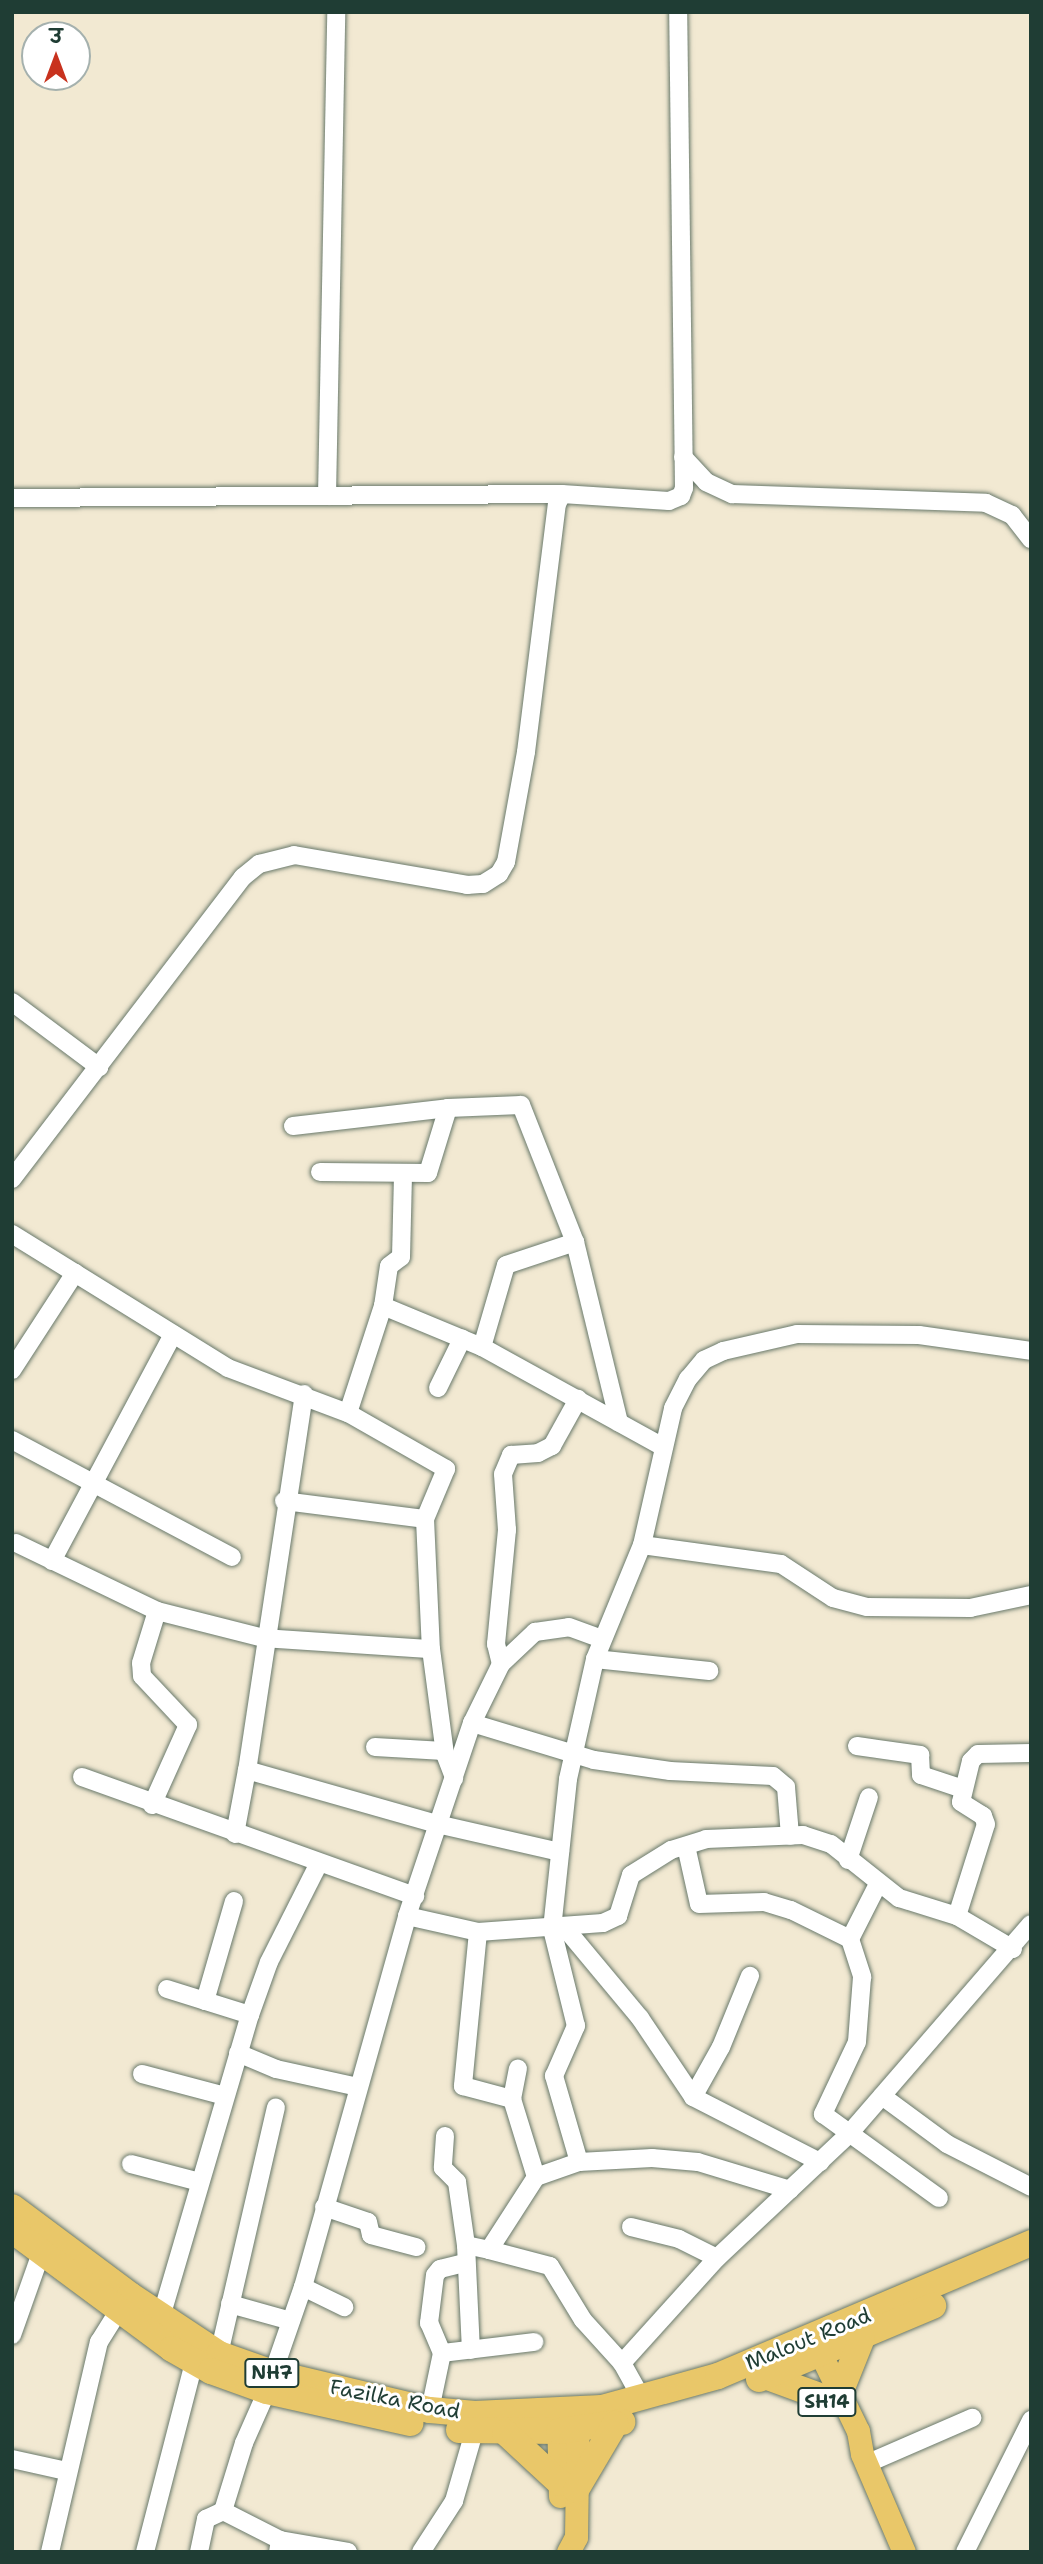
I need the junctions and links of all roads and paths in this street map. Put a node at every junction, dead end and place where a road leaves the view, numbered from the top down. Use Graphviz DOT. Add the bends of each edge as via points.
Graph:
graph roads {
  1 [pos="336,12"];
  2 [pos="678,12"];
  3 [pos="683,457"];
  4 [pos="562,494"];
  5 [pos="327,496"];
  6 [pos="12,498"];
  7 [pos="1031,539"];
  8 [pos="12,1002"];
  9 [pos="99,1067"];
  10 [pos="448,1108"];
  11 [pos="293,1126"];
  12 [pos="19,1154"];
  13 [pos="320,1172"];
  14 [pos="402,1174"];
  15 [pos="12,1178"];
  16 [pos="12,1234"];
  17 [pos="575,1242"];
  18 [pos="75,1273"];
  19 [pos="383,1306"];
  20 [pos="173,1334"];
  21 [pos="462,1339"];
  22 [pos="482,1347"];
  23 [pos="1031,1351"];
  24 [pos="12,1370"];
  25 [pos="438,1388"];
  26 [pos="304,1394"];
  27 [pos="578,1399"];
  28 [pos="348,1413"];
  29 [pos="618,1423"];
  30 [pos="12,1440"];
  31 [pos="663,1447"];
  32 [pos="92,1484"];
  33 [pos="284,1501"];
  34 [pos="425,1520"];
  35 [pos="16,1543"];
  36 [pos="642,1545"];
  37 [pos="232,1557"];
  38 [pos="52,1561"];
  39 [pos="1031,1595"];
  40 [pos="157,1611"];
  41 [pos="264,1638"];
  42 [pos="603,1639"];
  43 [pos="431,1649"];
  44 [pos="595,1660"];
  45 [pos="501,1664"];
  46 [pos="709,1671"];
  47 [pos="472,1723"];
  48 [pos="857,1746"];
  49 [pos="375,1747"];
  50 [pos="444,1751"];
  51 [pos="1031,1753"];
  52 [pos="573,1755"];
  53 [pos="247,1770"];
  54 [pos="82,1777"];
  55 [pos="454,1778"];
  56 [pos="962,1788"];
  57 [pos="869,1797"];
  58 [pos="152,1805"];
  59 [pos="437,1824"];
  60 [pos="235,1834"];
  61 [pos="790,1836"];
  62 [pos="686,1846"];
  63 [pos="560,1852"];
  64 [pos="848,1860"];
  65 [pos="319,1863"];
  66 [pos="877,1886"];
  67 [pos="415,1896"];
  68 [pos="234,1901"];
  69 [pos="407,1916"];
  70 [pos="957,1916"];
  71 [pos="1031,1924"];
  72 [pos="559,1929"];
  73 [pos="478,1932"];
  74 [pos="850,1939"];
  75 [pos="1013,1949"];
  76 [pos="750,1976"];
  77 [pos="167,1989"];
  78 [pos="205,2001"];
  79 [pos="250,2015"];
  80 [pos="238,2053"];
  81 [pos="518,2069"];
  82 [pos="142,2074"];
  83 [pos="358,2087"];
  84 [pos="225,2096"];
  85 [pos="882,2096"];
  86 [pos="693,2097"];
  87 [pos="512,2099"];
  88 [pos="276,2108"];
  89 [pos="848,2134"];
  90 [pos="445,2136"];
  91 [pos="579,2162"];
  92 [pos="820,2162"];
  93 [pos="131,2164"];
  94 [pos="536,2177"];
  95 [pos="200,2182"];
  96 [pos="1031,2187"];
  97 [pos="790,2190"];
  98 [pos="939,2198"];
  99 [pos="12,2207"];
  100 [pos="324,2207"];
  101 [pos="631,2227"];
  102 [pos="12,2230"];
  103 [pos="1031,2243"];
  104 [pos="466,2245"];
  105 [pos="416,2247"];
  106 [pos="489,2250"];
  107 [pos="41,2253"];
  108 [pos="718,2258"];
  109 [pos="464,2263"];
  110 [pos="1031,2263"];
  111 [pos="303,2287"];
  112 [pos="933,2297"];
  113 [pos="230,2304"];
  114 [pos="344,2307"];
  115 [pos="118,2311"];
  116 [pos="161,2318"];
  117 [pos="291,2321"];
  118 [pos="12,2335"];
  119 [pos="862,2337"];
  120 [pos="534,2342"];
  121 [pos="810,2349"];
  122 [pos="471,2350"];
  123 [pos="442,2353"];
  124 [pos="206,2358"];
  125 [pos="622,2363"];
  126 [pos="765,2376"];
  127 [pos="270,2382"];
  128 [pos="832,2395"];
  129 [pos="642,2399"];
  130 [pos="430,2410"];
  131 [pos="972,2418"];
  132 [pos="1031,2420"];
  133 [pos="568,2421"];
  134 [pos="615,2424"];
  135 [pos="474,2432"];
  136 [pos="505,2432"];
  137 [pos="12,2459"];
  138 [pos="864,2459"];
  139 [pos="66,2471"];
  140 [pos="568,2487"];
  141 [pos="223,2511"];
  142 [pos="279,2546"];
  143 [pos="568,2549"];
  144 [pos="50,2552"];
  145 [pos="145,2552"];
  146 [pos="199,2552"];
  147 [pos="348,2552"];
  148 [pos="421,2552"];
  149 [pos="904,2552"];
  150 [pos="965,2552"];
  1 -- 5 [label="street"];
  2 -- 3 [label="street"];
  3 -- 4 [label="street" via="684,488 675,500"];
  3 -- 7 [label="street" via="706,482 732,495 986,503 1012,516"];
  4 -- 5 [label="street"];
  4 -- 9 [label="street" via="555,515 519,793 506,862 499,874 483,884 467,885 294,855 259,864 244,876"];
  5 -- 6 [label="street"];
  8 -- 9 [label="street"];
  9 -- 12 [label="street"];
  10 -- 11 [label="street"];
  10 -- 14 [label="street" via="430,1171"];
  10 -- 17 [label="street" via="521,1105"];
  12 -- 15 [label="street"];
  13 -- 14 [label="street"];
  14 -- 19 [label="street" via="401,1257 389,1266"];
  16 -- 18 [label="street"];
  17 -- 22 [label="street" via="506,1265"];
  17 -- 29 [label="street"];
  18 -- 20 [label="street"];
  18 -- 24 [label="street"];
  19 -- 21 [label="street"];
  19 -- 28 [label="street"];
  20 -- 26 [label="street" via="246,1376"];
  20 -- 32 [label="street"];
  21 -- 22 [label="street"];
  21 -- 25 [label="street"];
  22 -- 27 [label="street"];
  23 -- 31 [label="street" via="954,1338 835,1331 763,1340 704,1360 673,1408"];
  26 -- 28 [label="street"];
  26 -- 33 [label="street"];
  27 -- 29 [label="street"];
  27 -- 45 [label="street" via="552,1446 538,1453 511,1455 503,1474 506,1530 496,1644"];
  28 -- 34 [label="street" via="446,1469"];
  29 -- 31 [label="street"];
  30 -- 32 [label="street"];
  31 -- 36 [label="street"];
  32 -- 37 [label="street"];
  32 -- 38 [label="street"];
  33 -- 34 [label="street"];
  33 -- 41 [label="street"];
  34 -- 43 [label="street"];
  35 -- 38 [label="street"];
  36 -- 39 [label="street" via="781,1564 833,1598 867,1607 970,1608"];
  36 -- 42 [label="street"];
  38 -- 40 [label="street"];
  40 -- 41 [label="street"];
  40 -- 58 [label="street" via="140,1670 188,1725"];
  41 -- 43 [label="street"];
  41 -- 53 [label="street"];
  42 -- 44 [label="street"];
  42 -- 45 [label="street" via="569,1627 541,1629"];
  43 -- 50 [label="street"];
  44 -- 46 [label="street"];
  44 -- 52 [label="street"];
  45 -- 47 [label="street"];
  47 -- 52 [label="street"];
  47 -- 55 [label="street"];
  48 -- 56 [label="street" via="920,1755 921,1775"];
  49 -- 50 [label="street"];
  50 -- 55 [label="street"];
  51 -- 56 [label="street" via="978,1754"];
  52 -- 61 [label="street" via="670,1771 773,1776 786,1787"];
  52 -- 63 [label="street"];
  53 -- 59 [label="street"];
  53 -- 60 [label="street"];
  54 -- 58 [label="street"];
  55 -- 59 [label="street"];
  56 -- 70 [label="street" via="961,1802 984,1816 986,1824"];
  57 -- 64 [label="street"];
  58 -- 60 [label="street"];
  59 -- 63 [label="street"];
  59 -- 67 [label="street"];
  60 -- 65 [label="street"];
  61 -- 62 [label="street" via="706,1839"];
  61 -- 64 [label="street" via="816,1837"];
  62 -- 72 [label="street" via="631,1875 613,1921"];
  62 -- 74 [label="street" via="699,1904 764,1902"];
  63 -- 72 [label="street"];
  64 -- 66 [label="street"];
  65 -- 67 [label="street"];
  65 -- 79 [label="street" via="269,1962"];
  66 -- 70 [label="street" via="898,1898"];
  66 -- 74 [label="street"];
  67 -- 69 [label="street"];
  68 -- 78 [label="street"];
  69 -- 73 [label="street"];
  69 -- 83 [label="street"];
  70 -- 75 [label="street"];
  71 -- 75 [label="street"];
  72 -- 73 [label="street"];
  72 -- 86 [label="street" via="640,2018"];
  72 -- 91 [label="street" via="576,2026 554,2076"];
  73 -- 87 [label="street" via="463,2086"];
  74 -- 89 [label="street" via="862,1977 857,2042 823,2110 826,2118"];
  75 -- 85 [label="street"];
  76 -- 86 [label="street" via="722,2047"];
  77 -- 78 [label="street"];
  78 -- 79 [label="street"];
  79 -- 80 [label="street"];
  80 -- 83 [label="street" via="276,2069"];
  80 -- 84 [label="street"];
  81 -- 87 [label="street"];
  82 -- 84 [label="street"];
  83 -- 100 [label="street"];
  84 -- 95 [label="street"];
  85 -- 89 [label="street"];
  85 -- 96 [label="street" via="947,2144"];
  86 -- 92 [label="street"];
  87 -- 94 [label="street"];
  88 -- 113 [label="street"];
  89 -- 92 [label="street"];
  89 -- 98 [label="street"];
  90 -- 104 [label="street" via="443,2168 457,2182"];
  91 -- 94 [label="street"];
  91 -- 97 [label="street" via="618,2158 698,2162"];
  92 -- 97 [label="street"];
  93 -- 95 [label="street"];
  94 -- 106 [label="street"];
  95 -- 116 [label="street"];
  97 -- 108 [label="street"];
  99 -- 116 [label="highway, Fazilka Road / NH7"];
  100 -- 105 [label="street" via="368,2222 371,2235"];
  100 -- 111 [label="street"];
  101 -- 108 [label="street" via="679,2239"];
  102 -- 107 [label="highway, Fazilka Road / NH7"];
  103 -- 112 [label="highway, Malout Road / NH7"];
  104 -- 106 [label="street"];
  104 -- 109 [label="street"];
  106 -- 125 [label="street" via="550,2266 583,2320"];
  107 -- 115 [label="highway, Fazilka Road / NH7"];
  107 -- 118 [label="street"];
  108 -- 125 [label="street"];
  109 -- 122 [label="street"];
  109 -- 123 [label="street" via="440,2269 435,2275 429,2323"];
  110 -- 112 [label="highway, Malout Road / NH7"];
  111 -- 114 [label="street"];
  111 -- 117 [label="street"];
  112 -- 119 [label="highway, Malout Road / NH7"];
  112 -- 121 [label="highway, Malout Road / NH7"];
  113 -- 117 [label="street"];
  113 -- 124 [label="street"];
  115 -- 124 [label="highway, Fazilka Road / NH7"];
  115 -- 139 [label="street" via="99,2342"];
  116 -- 124 [label="highway, Fazilka Road / NH7"];
  117 -- 127 [label="street"];
  119 -- 121 [label="highway, Malout Road / NH7"];
  119 -- 128 [label="highway"];
  120 -- 122 [label="street"];
  121 -- 126 [label="highway, Malout Road / NH7"];
  121 -- 128 [label="main road, SH14"];
  121 -- 129 [label="highway, Malout Road / NH7"];
  122 -- 123 [label="street"];
  123 -- 130 [label="street"];
  124 -- 127 [label="highway, Fazilka Road / NH7"];
  124 -- 145 [label="street"];
  125 -- 129 [label="street"];
  126 -- 128 [label="highway"];
  126 -- 134 [label="highway, Malout Road / NH7"];
  127 -- 130 [label="highway, Fazilka Road / NH7"];
  127 -- 135 [label="highway, Fazilka Road / NH7" via="424,2426"];
  127 -- 141 [label="street" via="244,2443"];
  128 -- 138 [label="main road, SH14" via="863,2444"];
  129 -- 133 [label="highway, Malout Road / NH7"];
  130 -- 133 [label="highway, Fazilka Road / NH7"];
  131 -- 138 [label="street"];
  132 -- 150 [label="street"];
  133 -- 134 [label="highway, Malout Road / NH7"];
  133 -- 136 [label="highway, Fazilka Road / NH7"];
  133 -- 140 [label="main road"];
  134 -- 140 [label="highway"];
  135 -- 136 [label="highway, Fazilka Road / NH7"];
  135 -- 148 [label="street" via="454,2501"];
  136 -- 140 [label="highway"];
  137 -- 139 [label="street"];
  138 -- 149 [label="main road, SH14"];
  139 -- 144 [label="street"];
  140 -- 143 [label="main road" via="562,2535"];
  141 -- 142 [label="street"];
  141 -- 146 [label="street" via="206,2519"];
  142 -- 147 [label="street"];
}
